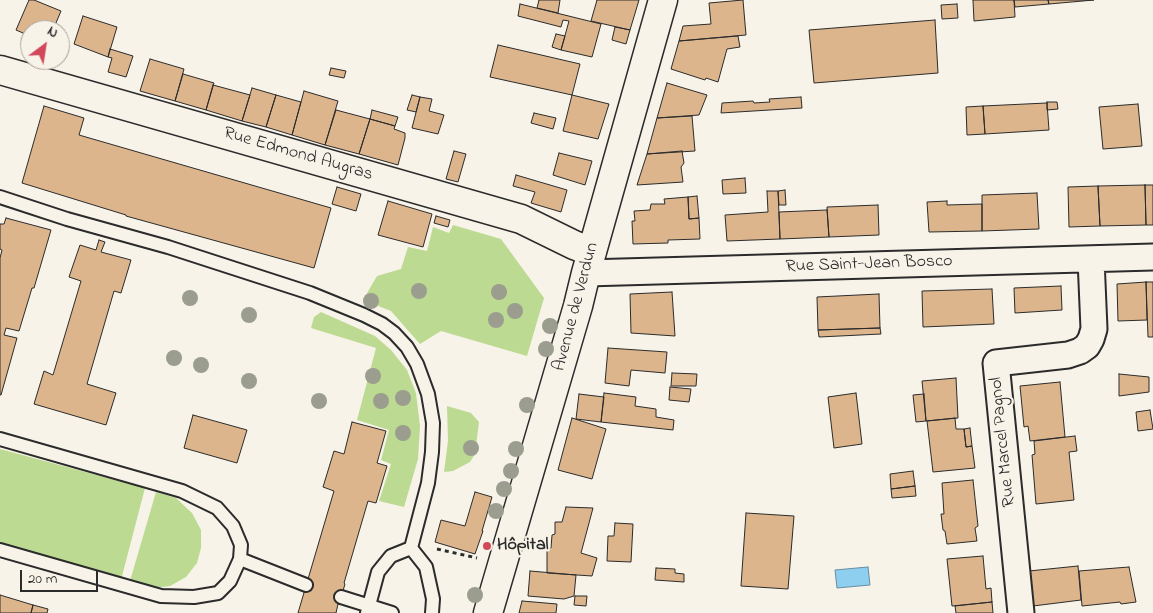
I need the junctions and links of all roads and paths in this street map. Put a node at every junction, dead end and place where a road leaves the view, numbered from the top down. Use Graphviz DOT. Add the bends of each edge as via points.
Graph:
graph roads {
  1 [pos="663,0"];
  2 [pos="0,70"];
  3 [pos="0,197"];
  4 [pos="1153,257"];
  5 [pos="1091,260"];
  6 [pos="589,263"];
  7 [pos="0,439"];
  8 [pos="411,548"];
  9 [pos="430,548"];
  10 [pos="0,550"];
  11 [pos="240,559"];
  12 [pos="482,560"];
  13 [pos="306,586"];
  14 [pos="341,597"];
  15 [pos="368,610"];
  16 [pos="392,613"];
  17 [pos="432,613"];
  18 [pos="488,613"];
  19 [pos="1021,613"];
  1 -- 6 [label="main road, Avenue de Verdun"];
  2 -- 6 [label="main road, Rue Edmond Augras" via="520,219 574,245"];
  3 -- 8 [label="lane" via="310,293 364,315 394,333 417,364 428,394 433,422 428,483"];
  4 -- 5 [label="street, Rue Saint-Jean Bosco"];
  5 -- 6 [label="street, Rue Saint-Jean Bosco"];
  5 -- 19 [label="street, Rue Marcel Pagnol" via="1094,329 1087,346 1068,355 996,363"];
  6 -- 18 [label="main road, Avenue de Verdun"];
  7 -- 11 [label="lane" via="182,491 217,508 233,526 240,545"];
  8 -- 15 [label="lane" via="391,556 378,572"];
  8 -- 17 [label="lane" via="426,568 433,599"];
  9 -- 12 [label="path"];
  10 -- 11 [label="lane" via="161,596 194,597 218,593 230,581"];
  11 -- 13 [label="lane"];
  14 -- 15 [label="lane"];
  15 -- 16 [label="lane"];
}
